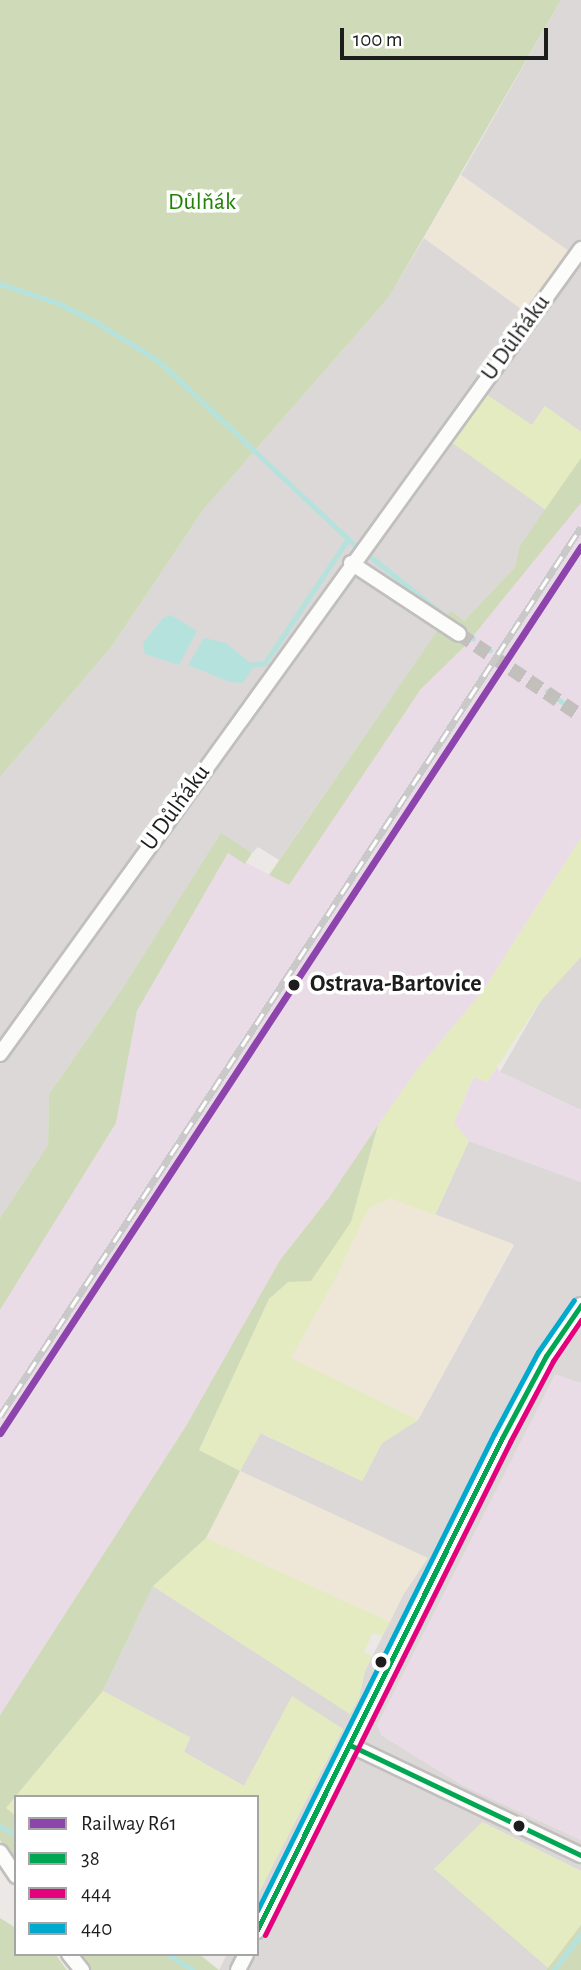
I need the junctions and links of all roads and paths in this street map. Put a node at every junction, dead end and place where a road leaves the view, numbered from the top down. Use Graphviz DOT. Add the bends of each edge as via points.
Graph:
graph roads {
  1 [pos="581,249"];
  2 [pos="351,563"];
  3 [pos="460,634"];
  4 [pos="0,1054"];
  5 [pos="581,1305"];
  6 [pos="350,1745"];
  7 [pos="0,1852"];
  8 [pos="581,1855"];
  9 [pos="14,1872"];
  10 [pos="259,1927"];
  11 [pos="71,1956"];
  12 [pos="82,1970"];
  1 -- 2 [label="street, U Důlňáku"];
  2 -- 3 [label="street"];
  2 -- 4 [label="street, U Důlňáku"];
  5 -- 6 [label="street" via="546,1356 502,1438"];
  6 -- 8 [label="street"];
  6 -- 10 [label="street"];
  7 -- 9 [label="street"];
  11 -- 12 [label="street"];
}
